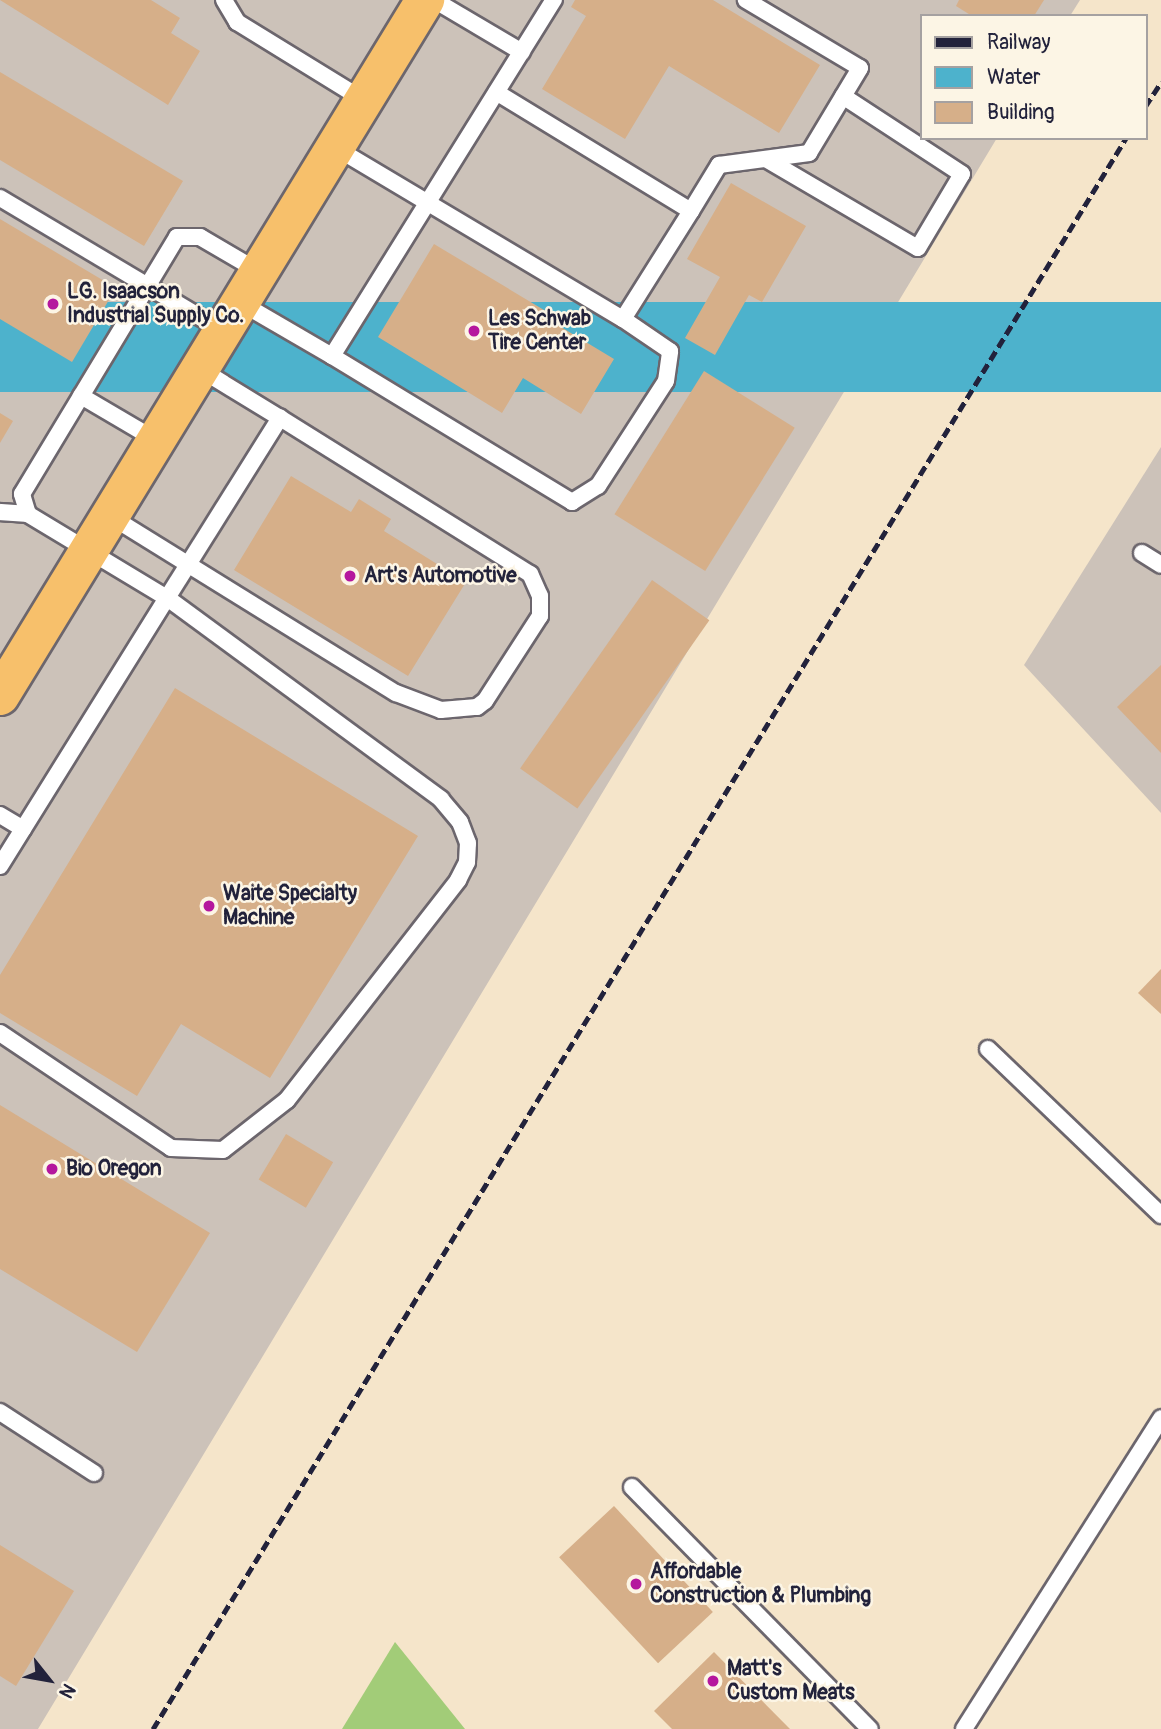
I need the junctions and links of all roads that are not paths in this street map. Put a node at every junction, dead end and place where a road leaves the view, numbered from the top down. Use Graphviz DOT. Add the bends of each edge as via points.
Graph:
graph roads {
  1 [pos="224,0"];
  2 [pos="425,0"];
  3 [pos="434,0"];
  4 [pos="554,0"];
  5 [pos="746,0"];
  6 [pos="522,52"];
  7 [pos="496,92"];
  8 [pos="844,96"];
  9 [pos="365,100"];
  10 [pos="336,148"];
  11 [pos="766,159"];
  12 [pos="0,198"];
  13 [pos="429,201"];
  14 [pos="691,211"];
  15 [pos="147,286"];
  16 [pos="241,302"];
  17 [pos="623,319"];
  18 [pos="332,356"];
  19 [pos="200,369"];
  20 [pos="81,396"];
  21 [pos="280,418"];
  22 [pos="156,440"];
  23 [pos="0,512"];
  24 [pos="28,514"];
  25 [pos="110,516"];
  26 [pos="91,549"];
  27 [pos="1142,553"];
  28 [pos="189,564"];
  29 [pos="1161,565"];
  30 [pos="167,598"];
  31 [pos="0,696"];
  32 [pos="0,815"];
  33 [pos="23,829"];
  34 [pos="0,866"];
  35 [pos="0,1033"];
  36 [pos="988,1049"];
  37 [pos="1161,1215"];
  38 [pos="0,1412"];
  39 [pos="1161,1418"];
  40 [pos="94,1473"];
  41 [pos="632,1488"];
  42 [pos="870,1729"];
  43 [pos="964,1729"];
  1 -- 9 [label="lane" via="237,22"];
  2 -- 9 [label="highway"];
  3 -- 6 [label="lane"];
  4 -- 6 [label="lane"];
  5 -- 8 [label="lane" via="860,68"];
  6 -- 7 [label="lane"];
  7 -- 13 [label="lane"];
  7 -- 14 [label="lane"];
  8 -- 11 [label="lane" via="809,153"];
  8 -- 11 [label="lane" via="962,174 918,248"];
  9 -- 10 [label="highway"];
  10 -- 13 [label="lane"];
  10 -- 16 [label="highway"];
  11 -- 14 [label="lane" via="719,165"];
  12 -- 15 [label="lane"];
  13 -- 17 [label="lane"];
  13 -- 18 [label="lane"];
  14 -- 17 [label="lane"];
  15 -- 16 [label="lane"];
  15 -- 16 [label="lane" via="177,237 200,237"];
  15 -- 20 [label="lane"];
  16 -- 18 [label="lane"];
  16 -- 19 [label="highway"];
  17 -- 18 [label="lane" via="670,351 666,381 598,486 572,502"];
  19 -- 21 [label="lane"];
  19 -- 22 [label="highway"];
  20 -- 22 [label="lane"];
  20 -- 24 [label="lane" via="22,494"];
  21 -- 28 [label="lane"];
  21 -- 28 [label="lane" via="530,574 540,596 540,616 485,701 441,710 396,693"];
  22 -- 25 [label="highway"];
  23 -- 24 [label="lane"];
  24 -- 26 [label="lane"];
  25 -- 26 [label="highway"];
  25 -- 28 [label="lane"];
  26 -- 30 [label="lane"];
  26 -- 31 [label="highway"];
  27 -- 29 [label="lane"];
  28 -- 30 [label="lane"];
  30 -- 33 [label="lane"];
  30 -- 35 [label="lane" via="441,799 460,822 468,843 467,862 458,880 286,1100 223,1150 171,1148"];
  32 -- 33 [label="lane"];
  33 -- 34 [label="lane"];
  36 -- 37 [label="lane"];
  38 -- 40 [label="lane"];
  39 -- 43 [label="lane"];
  41 -- 42 [label="lane"];
}
